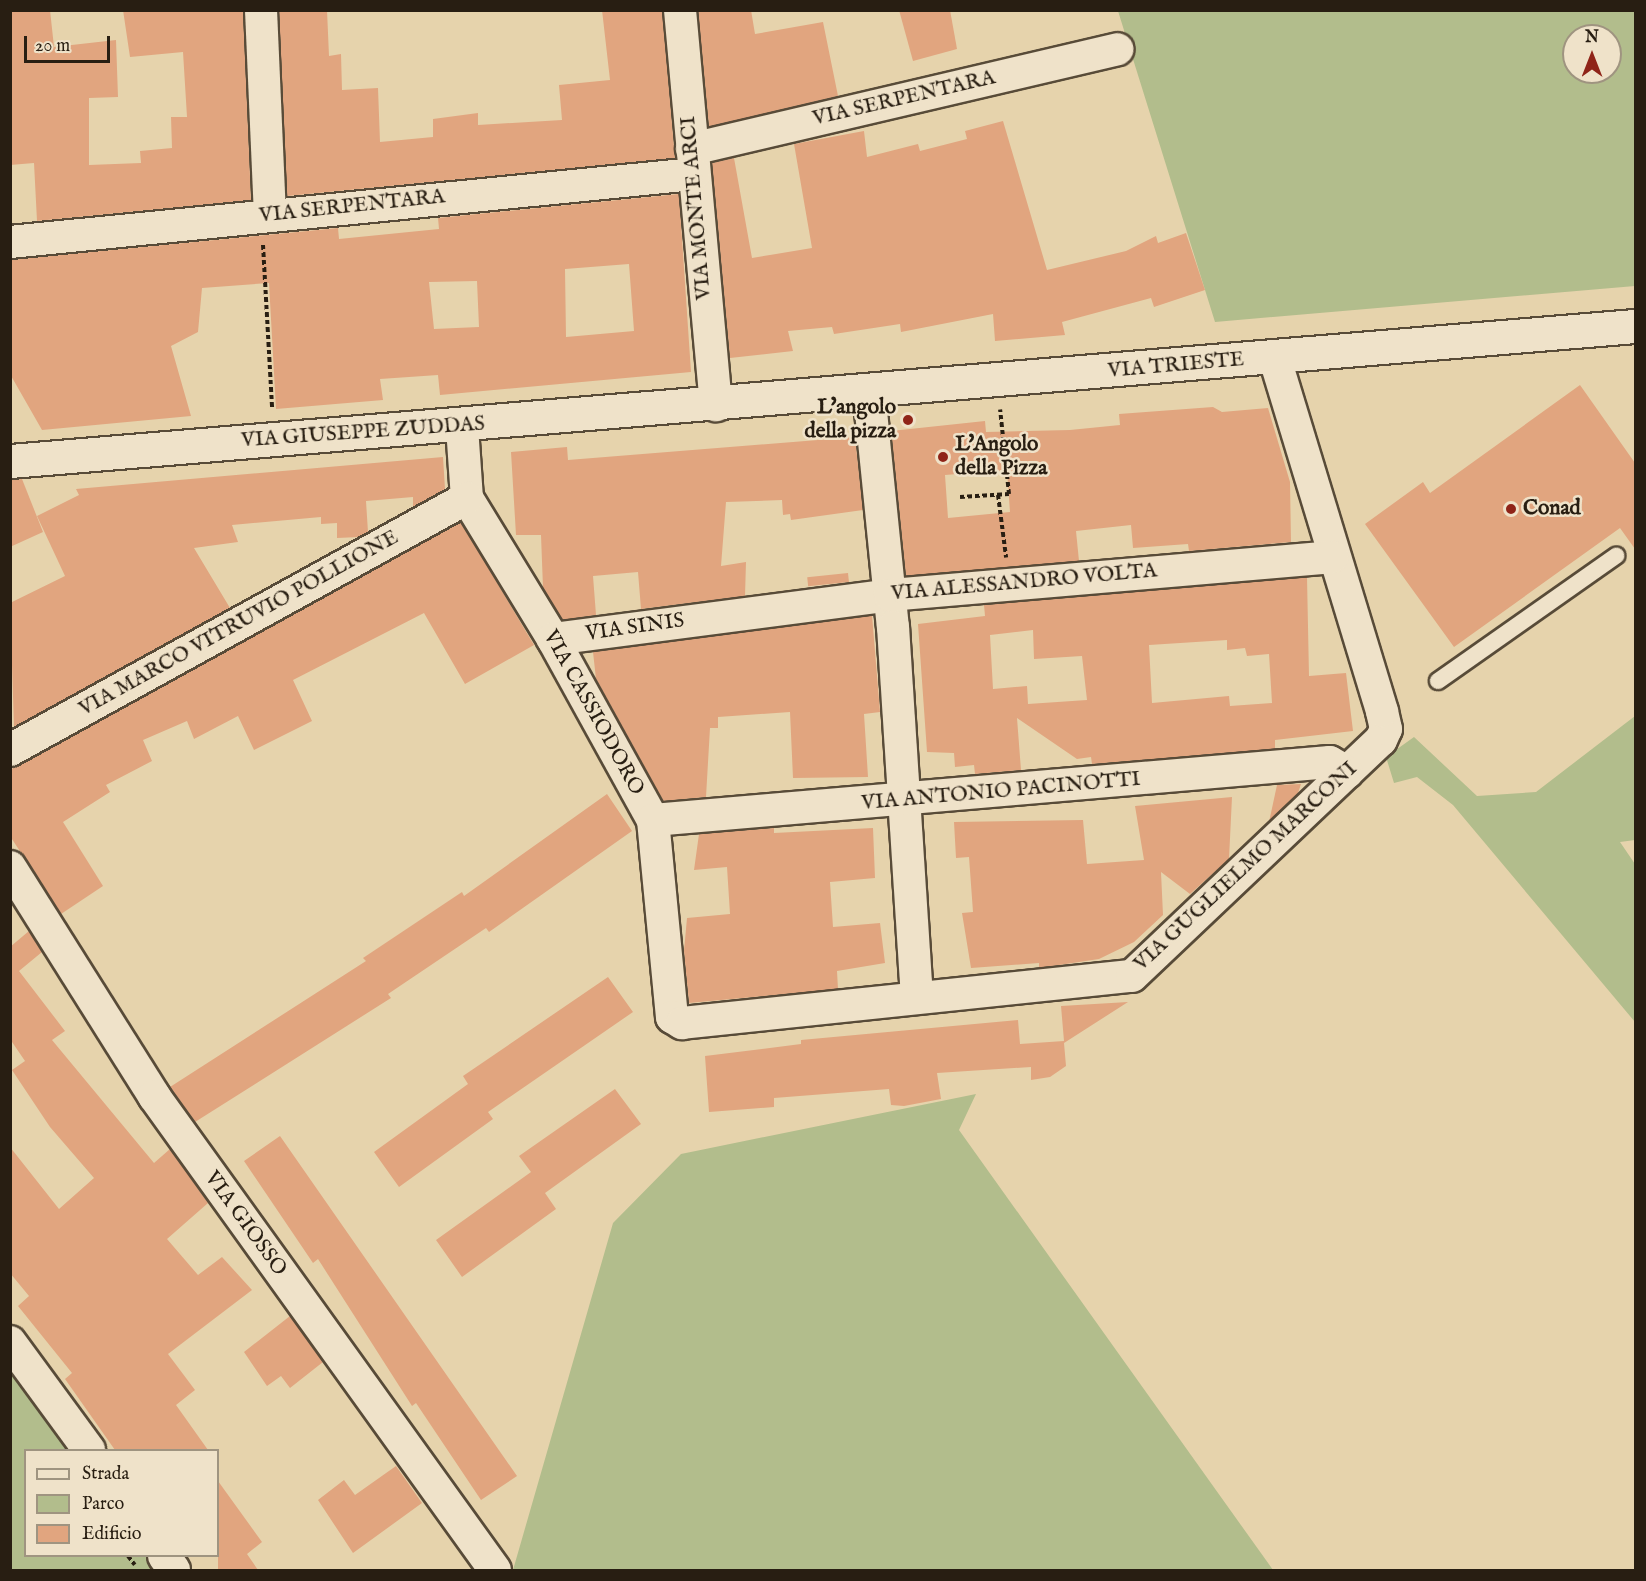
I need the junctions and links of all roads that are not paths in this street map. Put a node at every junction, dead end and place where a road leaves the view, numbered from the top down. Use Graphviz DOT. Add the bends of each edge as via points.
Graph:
graph roads {
  1 [pos="261,10"];
  2 [pos="680,10"];
  3 [pos="1117,49"];
  4 [pos="693,162"];
  5 [pos="270,216"];
  6 [pos="10,242"];
  7 [pos="1635,326"];
  8 [pos="1275,358"];
  9 [pos="869,392"];
  10 [pos="716,405"];
  11 [pos="462,427"];
  12 [pos="10,461"];
  13 [pos="467,498"];
  14 [pos="1616,556"];
  15 [pos="1332,557"];
  16 [pos="890,594"];
  17 [pos="716,617"];
  18 [pos="553,639"];
  19 [pos="1438,681"];
  20 [pos="10,750"];
  21 [pos="1347,772"];
  22 [pos="905,801"];
  23 [pos="653,820"];
  24 [pos="10,867"];
  25 [pos="917,997"];
  26 [pos="672,1017"];
  27 [pos="10,1342"];
  28 [pos="88,1449"];
  29 [pos="165,1557"];
  30 [pos="174,1570"];
  31 [pos="495,1570"];
  1 -- 5 [label="street"];
  2 -- 4 [label="street, VIA MONTE ARCI"];
  3 -- 4 [label="street, VIA SERPENTARA"];
  4 -- 5 [label="street, VIA SERPENTARA"];
  4 -- 10 [label="street, VIA MONTE ARCI"];
  5 -- 6 [label="street, VIA SERPENTARA"];
  7 -- 8 [label="street, VIA TRIESTE"];
  8 -- 9 [label="street, VIA TRIESTE"];
  8 -- 15 [label="street, VIA GUGLIELMO MARCONI"];
  9 -- 10 [label="street, VIA TRIESTE"];
  9 -- 16 [label="street"];
  10 -- 11 [label="street, VIA GIUSEPPE ZUDDAS"];
  11 -- 12 [label="street, VIA GIUSEPPE ZUDDAS"];
  11 -- 13 [label="street, VIA CASSIODORO"];
  13 -- 18 [label="street, VIA CASSIODORO"];
  13 -- 20 [label="street, VIA MARCO VITRUVIO POLLIONE"];
  14 -- 19 [label="lane"];
  15 -- 16 [label="street, VIA ALESSANDRO VOLTA"];
  15 -- 21 [label="street, VIA GUGLIELMO MARCONI" via="1386,729"];
  16 -- 17 [label="street, VIA ALESSANDRO VOLTA"];
  16 -- 22 [label="street"];
  17 -- 18 [label="street, VIA SINIS"];
  18 -- 23 [label="street, VIA CASSIODORO"];
  21 -- 22 [label="street, VIA ANTONIO PACINOTTI" via="1330,762"];
  21 -- 25 [label="street, VIA GUGLIELMO MARCONI" via="1132,976"];
  22 -- 23 [label="street, VIA ANTONIO PACINOTTI"];
  22 -- 25 [label="street"];
  23 -- 26 [label="street, VIA CASSIODORO"];
  24 -- 31 [label="street, VIA GIOSSO" via="154,1096"];
  25 -- 26 [label="street, VIA GUGLIELMO MARCONI" via="682,1023"];
  27 -- 28 [label="street"];
  29 -- 30 [label="street"];
}
